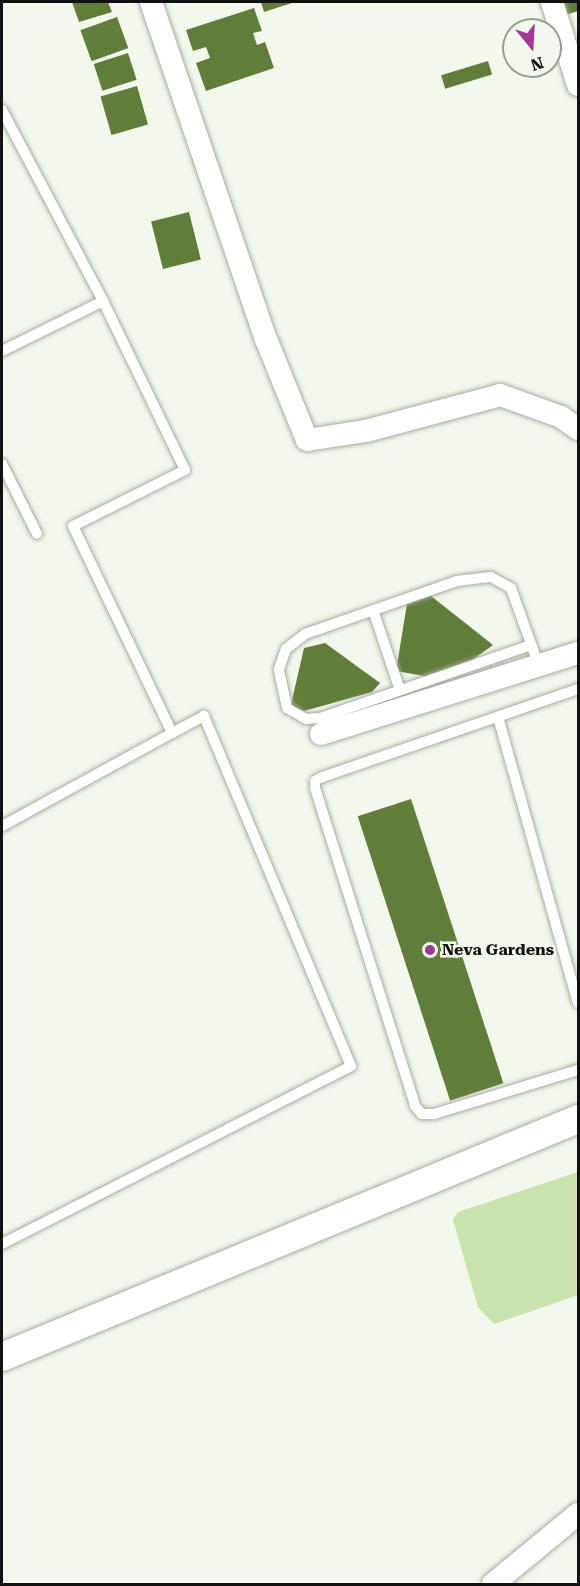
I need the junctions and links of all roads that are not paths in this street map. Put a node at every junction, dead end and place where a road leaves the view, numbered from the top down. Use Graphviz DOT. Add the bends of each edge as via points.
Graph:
graph roads {
  1 [pos="152,2"];
  2 [pos="552,2"];
  3 [pos="579,84"];
  4 [pos="2,110"];
  5 [pos="102,301"];
  6 [pos="2,351"];
  7 [pos="579,429"];
  8 [pos="2,464"];
  9 [pos="37,534"];
  10 [pos="372,610"];
  11 [pos="579,653"];
  12 [pos="535,656"];
  13 [pos="400,690"];
  14 [pos="579,690"];
  15 [pos="356,714"];
  16 [pos="498,717"];
  17 [pos="172,734"];
  18 [pos="321,734"];
  19 [pos="2,826"];
  20 [pos="579,1003"];
  21 [pos="579,1070"];
  22 [pos="579,1119"];
  23 [pos="2,1244"];
  24 [pos="2,1357"];
  25 [pos="579,1514"];
  26 [pos="493,1584"];
  1 -- 7 [label="street" via="266,339 307,440 366,431 500,395 561,417"];
  2 -- 3 [label="street"];
  4 -- 5 [label="lane"];
  5 -- 6 [label="lane"];
  5 -- 17 [label="lane" via="185,470 73,526"];
  8 -- 9 [label="lane"];
  10 -- 12 [label="lane" via="457,581 491,577 511,588"];
  10 -- 13 [label="lane"];
  10 -- 15 [label="lane" via="305,634 286,649 279,669 287,708 306,719"];
  11 -- 12 [label="street"];
  12 -- 13 [label="lane"];
  12 -- 15 [label="street"];
  13 -- 15 [label="lane"];
  14 -- 16 [label="lane"];
  15 -- 18 [label="street"];
  16 -- 20 [label="lane"];
  16 -- 21 [label="lane" via="322,777 315,781 316,792 415,1106 422,1113 434,1114"];
  17 -- 19 [label="lane"];
  17 -- 23 [label="lane" via="204,716 351,1066"];
  22 -- 24 [label="street"];
  25 -- 26 [label="street"];
}
